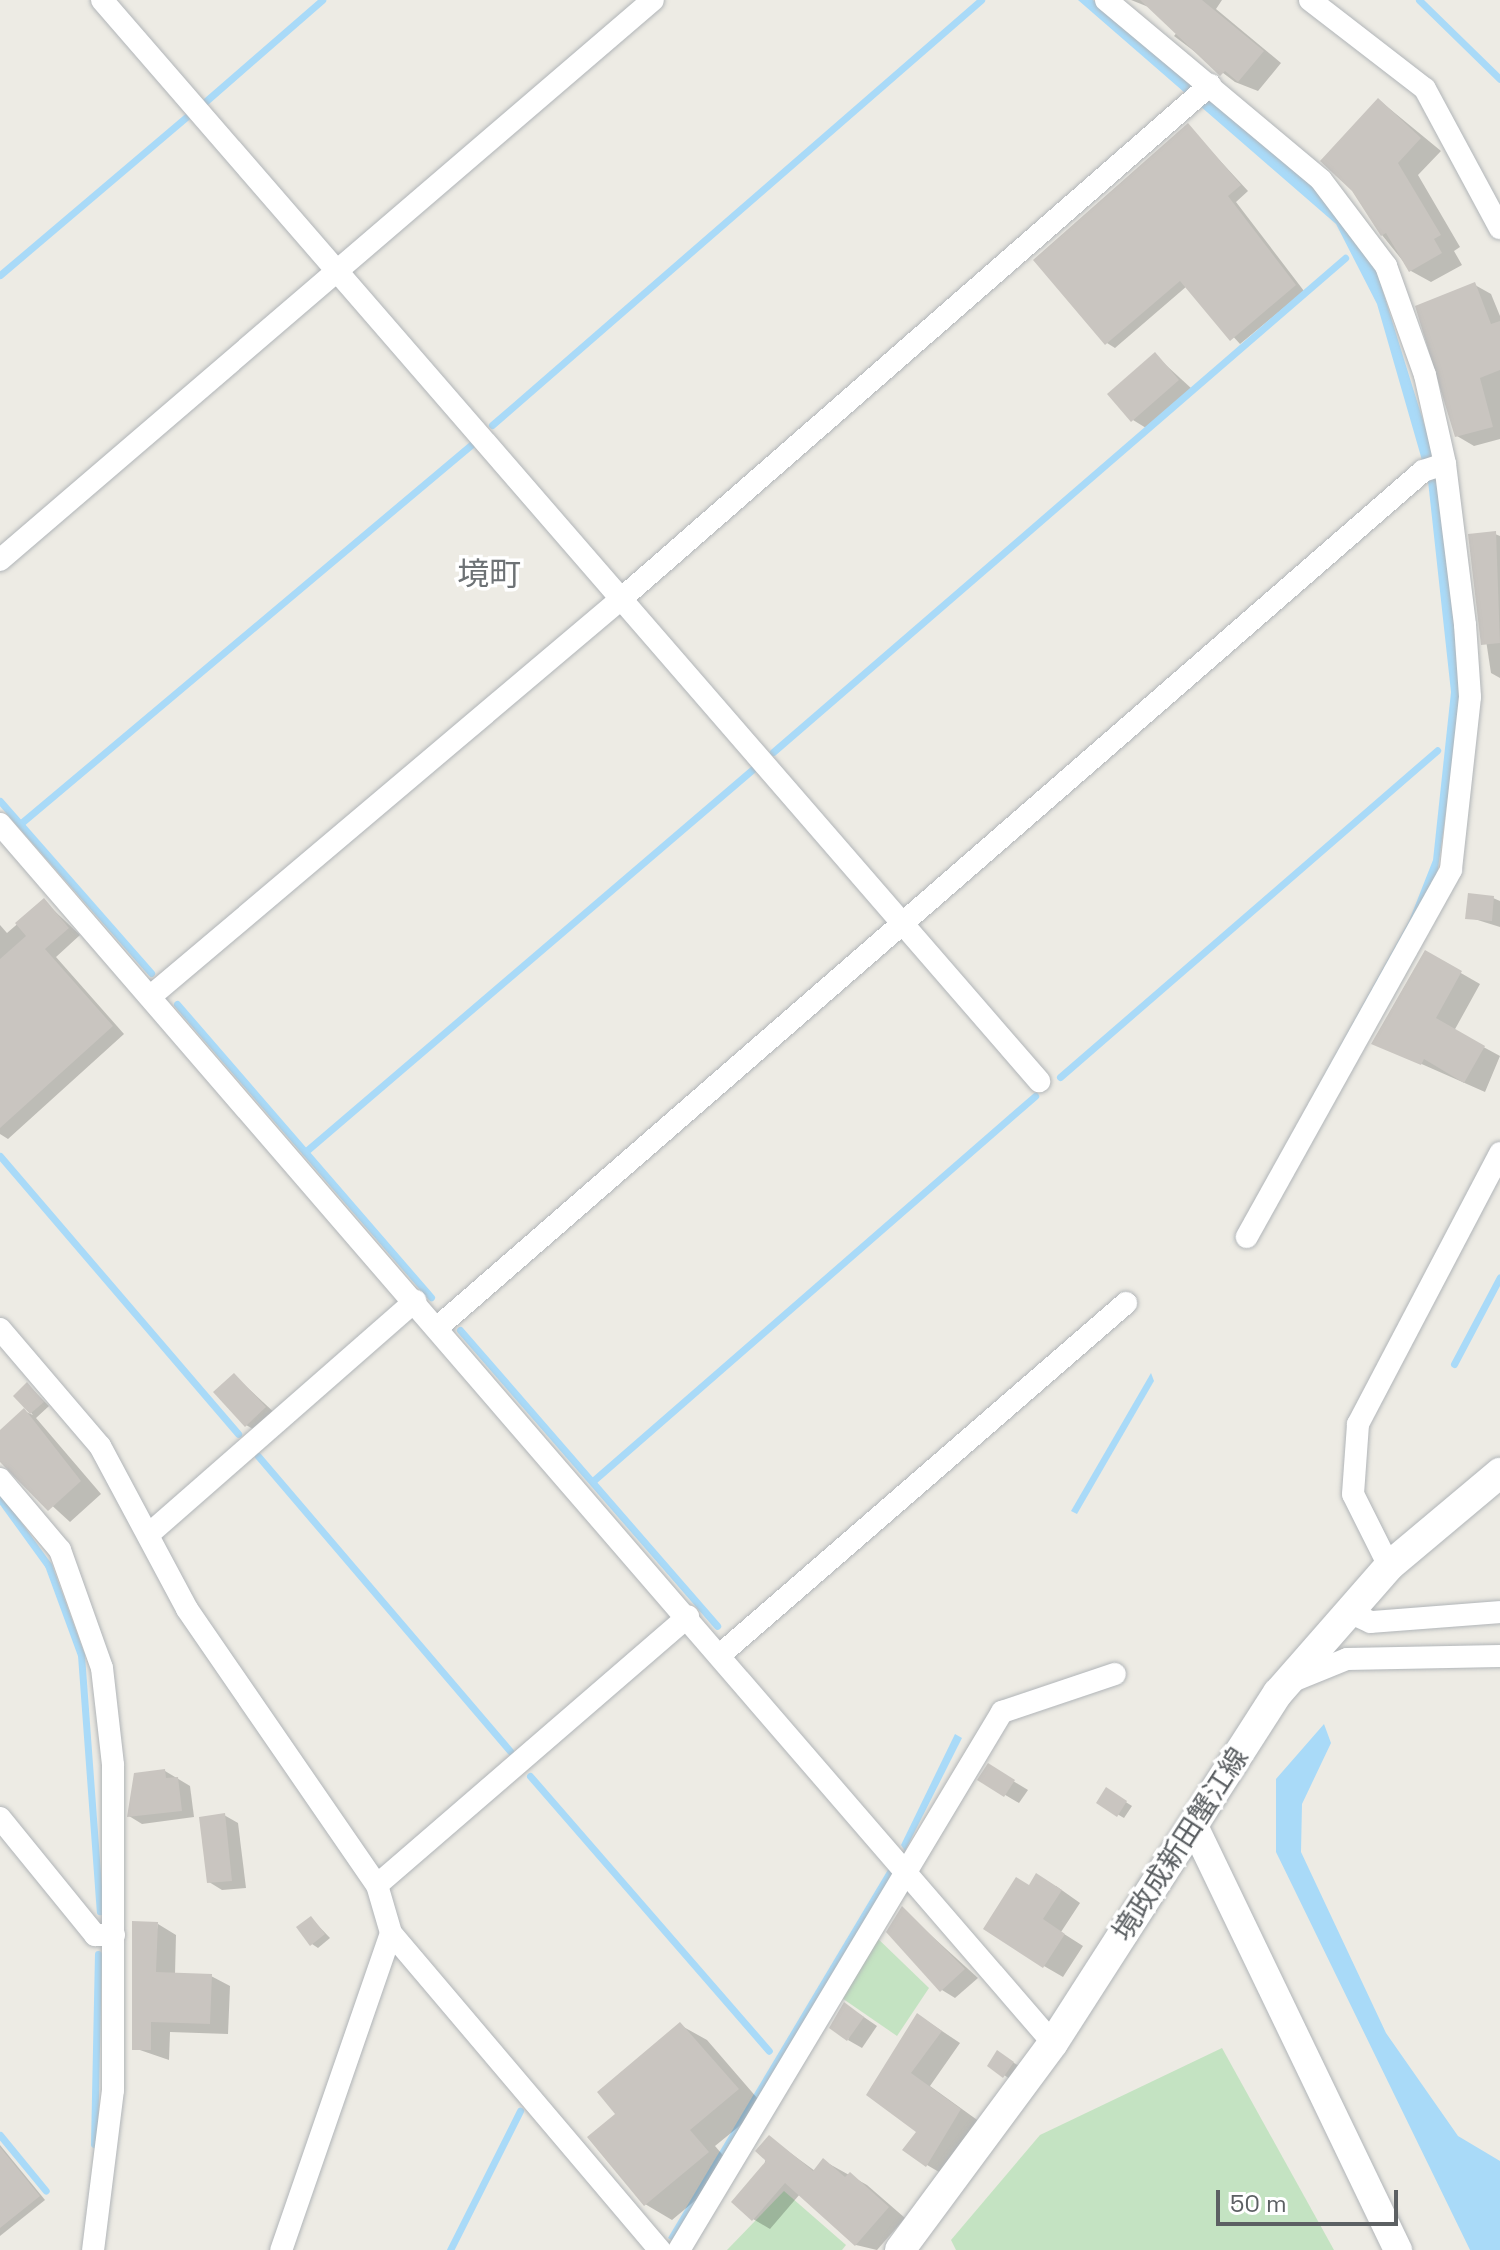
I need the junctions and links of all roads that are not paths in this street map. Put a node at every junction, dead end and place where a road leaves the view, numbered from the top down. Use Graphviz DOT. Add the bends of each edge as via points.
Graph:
graph roads {
  1 [pos="102,0"];
  2 [pos="653,0"];
  3 [pos="1106,0"];
  4 [pos="1310,0"];
  5 [pos="1202,92"];
  6 [pos="1500,228"];
  7 [pos="338,271"];
  8 [pos="1435,467"];
  9 [pos="0,560"];
  10 [pos="621,599"];
  11 [pos="0,824"];
  12 [pos="903,924"];
  13 [pos="151,996"];
  14 [pos="1039,1081"];
  15 [pos="1500,1153"];
  16 [pos="1247,1237"];
  17 [pos="415,1301"];
  18 [pos="1126,1303"];
  19 [pos="438,1327"];
  20 [pos="0,1329"];
  21 [pos="1500,1473"];
  22 [pos="0,1479"];
  23 [pos="149,1534"];
  24 [pos="1389,1566"];
  25 [pos="1347,1611"];
  26 [pos="1500,1612"];
  27 [pos="688,1617"];
  28 [pos="721,1654"];
  29 [pos="1500,1656"];
  30 [pos="1115,1674"];
  31 [pos="1285,1684"];
  32 [pos="0,1818"];
  33 [pos="1193,1824"];
  34 [pos="905,1867"];
  35 [pos="377,1885"];
  36 [pos="391,1933"];
  37 [pos="114,1935"];
  38 [pos="1053,2043"];
  39 [pos="93,2250"];
  40 [pos="281,2250"];
  41 [pos="660,2250"];
  42 [pos="679,2250"];
  43 [pos="900,2250"];
  44 [pos="1398,2250"];
  1 -- 7 [label="street"];
  2 -- 7 [label="street"];
  3 -- 5 [label="street"];
  4 -- 6 [label="street" via="1425,89"];
  5 -- 8 [label="street" via="1321,180 1386,266 1425,375"];
  5 -- 10 [label="street"];
  7 -- 9 [label="street"];
  7 -- 10 [label="street"];
  8 -- 12 [label="street"];
  8 -- 16 [label="street" via="1470,697 1451,870"];
  10 -- 12 [label="street"];
  10 -- 13 [label="street"];
  11 -- 13 [label="street"];
  12 -- 14 [label="street"];
  12 -- 19 [label="street"];
  13 -- 17 [label="street"];
  15 -- 24 [label="street" via="1358,1424 1353,1494"];
  17 -- 19 [label="street"];
  17 -- 23 [label="street"];
  18 -- 28 [label="street"];
  19 -- 27 [label="street"];
  20 -- 23 [label="street" via="100,1446"];
  21 -- 24 [label="main road, 境政成新田蟹江線"];
  22 -- 37 [label="street" via="60,1550 102,1668 113,1765"];
  23 -- 35 [label="street" via="187,1609"];
  24 -- 25 [label="main road, 境政成新田蟹江線"];
  25 -- 26 [label="street" via="1371,1622"];
  25 -- 31 [label="main road, 境政成新田蟹江線"];
  27 -- 28 [label="street"];
  27 -- 35 [label="street"];
  28 -- 34 [label="street"];
  29 -- 31 [label="street" via="1347,1659"];
  30 -- 34 [label="street" via="1002,1712"];
  31 -- 33 [label="main road, 境政成新田蟹江線"];
  32 -- 37 [label="street" via="95,1935"];
  33 -- 38 [label="main road, 境政成新田蟹江線"];
  33 -- 44 [label="street"];
  34 -- 38 [label="street"];
  34 -- 42 [label="street"];
  35 -- 36 [label="street"];
  36 -- 40 [label="street"];
  36 -- 41 [label="street"];
  37 -- 39 [label="street" via="113,2090"];
  38 -- 43 [label="main road, 境政成新田蟹江線"];
}
